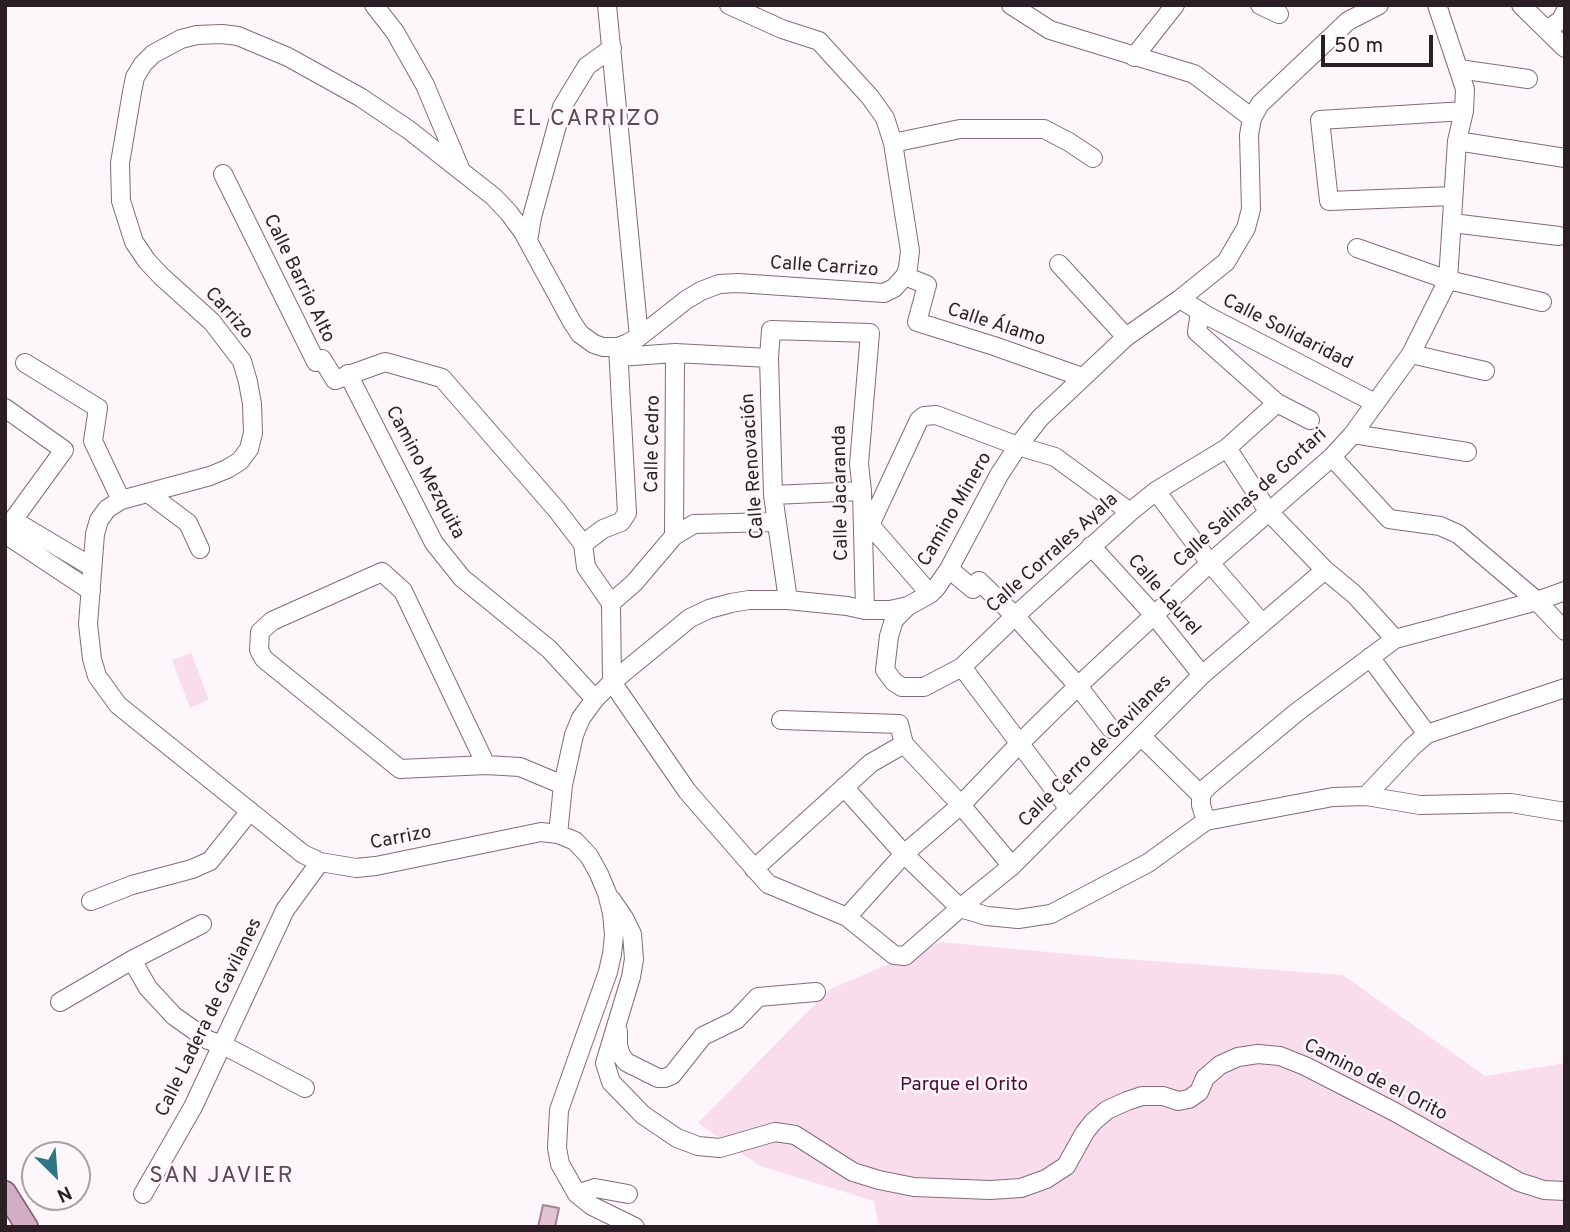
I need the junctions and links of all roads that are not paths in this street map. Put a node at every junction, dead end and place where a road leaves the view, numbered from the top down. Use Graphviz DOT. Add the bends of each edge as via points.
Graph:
graph roads {
  1 [pos="374,5"];
  2 [pos="607,5"];
  3 [pos="729,5"];
  4 [pos="1011,5"];
  5 [pos="1175,5"];
  6 [pos="1259,5"];
  7 [pos="1379,5"];
  8 [pos="1437,5"];
  9 [pos="1521,5"];
  10 [pos="1565,12"];
  11 [pos="1279,14"];
  12 [pos="1547,30"];
  13 [pos="612,48"];
  14 [pos="1565,48"];
  15 [pos="1134,57"];
  16 [pos="1459,69"];
  17 [pos="1528,79"];
  18 [pos="1464,111"];
  19 [pos="1252,118"];
  20 [pos="1457,141"];
  21 [pos="893,143"];
  22 [pos="1093,158"];
  23 [pos="1565,158"];
  24 [pos="460,169"];
  25 [pos="223,174"];
  26 [pos="1452,196"];
  27 [pos="1452,223"];
  28 [pos="1559,236"];
  29 [pos="528,241"];
  30 [pos="1357,248"];
  31 [pos="1059,264"];
  32 [pos="905,276"];
  33 [pos="1448,280"];
  34 [pos="1180,299"];
  35 [pos="1542,302"];
  36 [pos="1200,311"];
  37 [pos="771,330"];
  38 [pos="639,337"];
  39 [pos="1126,337"];
  40 [pos="618,352"];
  41 [pos="676,353"];
  42 [pos="1411,354"];
  43 [pos="769,358"];
  44 [pos="25,363"];
  45 [pos="1485,372"];
  46 [pos="348,374"];
  47 [pos="1082,377"];
  48 [pos="1277,403"];
  49 [pos="1375,403"];
  50 [pos="5,408"];
  51 [pos="1310,420"];
  52 [pos="1353,434"];
  53 [pos="1018,446"];
  54 [pos="1227,448"];
  55 [pos="1467,452"];
  56 [pos="1332,457"];
  57 [pos="862,491"];
  58 [pos="1156,491"];
  59 [pos="148,493"];
  60 [pos="773,495"];
  61 [pos="121,500"];
  62 [pos="1269,511"];
  63 [pos="1130,512"];
  64 [pos="776,522"];
  65 [pos="9,527"];
  66 [pos="674,536"];
  67 [pos="583,544"];
  68 [pos="1091,546"];
  69 [pos="200,549"];
  70 [pos="1210,563"];
  71 [pos="92,567"];
  72 [pos="949,569"];
  73 [pos="1325,570"];
  74 [pos="90,591"];
  75 [pos="1565,591"];
  76 [pos="930,594"];
  77 [pos="789,600"];
  78 [pos="1537,601"];
  79 [pos="611,603"];
  80 [pos="908,606"];
  81 [pos="865,610"];
  82 [pos="1154,615"];
  83 [pos="1015,616"];
  84 [pos="1262,623"];
  85 [pos="1565,631"];
  86 [pos="1395,639"];
  87 [pos="1370,657"];
  88 [pos="962,667"];
  89 [pos="1202,675"];
  90 [pos="612,682"];
  91 [pos="1078,686"];
  92 [pos="1565,688"];
  93 [pos="595,699"];
  94 [pos="780,720"];
  95 [pos="1111,729"];
  96 [pos="1427,734"];
  97 [pos="1141,736"];
  98 [pos="1020,743"];
  99 [pos="904,744"];
  100 [pos="486,765"];
  101 [pos="563,785"];
  102 [pos="844,787"];
  103 [pos="1201,795"];
  104 [pos="1366,796"];
  105 [pos="961,805"];
  106 [pos="1069,810"];
  107 [pos="250,811"];
  108 [pos="1565,812"];
  109 [pos="1206,821"];
  110 [pos="558,834"];
  111 [pos="904,854"];
  112 [pos="320,862"];
  113 [pos="1012,866"];
  114 [pos="754,869"];
  115 [pos="607,892"];
  116 [pos="91,901"];
  117 [pos="960,908"];
  118 [pos="847,917"];
  119 [pos="202,924"];
  120 [pos="132,960"];
  121 [pos="816,992"];
  122 [pos="60,1002"];
  123 [pos="617,1021"];
  124 [pos="223,1045"];
  125 [pos="305,1088"];
  126 [pos="1565,1191"];
  127 [pos="5,1192"];
  128 [pos="578,1194"];
  129 [pos="628,1194"];
  130 [pos="143,1195"];
  131 [pos="27,1227"];
  132 [pos="635,1227"];
  1 -- 24 [label="street" via="425,85"];
  2 -- 13 [label="street"];
  3 -- 21 [label="street, Calle Carrizo" via="819,41 878,107"];
  4 -- 15 [label="street" via="1050,30"];
  5 -- 15 [label="street"];
  6 -- 11 [label="street"];
  7 -- 19 [label="street" via="1348,21 1260,104"];
  8 -- 16 [label="street, Calle Salinas de Gortari"];
  9 -- 12 [label="street"];
  10 -- 12 [label="street"];
  12 -- 14 [label="street"];
  13 -- 29 [label="street" via="587,66 562,107"];
  13 -- 38 [label="street"];
  15 -- 19 [label="street" via="1194,74"];
  16 -- 17 [label="street"];
  16 -- 18 [label="street, Calle Salinas de Gortari" via="1465,89"];
  18 -- 20 [label="street, Calle Salinas de Gortari"];
  18 -- 26 [label="street" via="1320,120 1329,201"];
  19 -- 34 [label="street, Camino Minero" via="1251,209 1246,228 1226,262"];
  20 -- 23 [label="street"];
  20 -- 26 [label="street, Calle Salinas de Gortari"];
  21 -- 22 [label="street" via="960,129 1044,129"];
  21 -- 32 [label="street, Calle Carrizo" via="910,251"];
  24 -- 29 [label="street, Carrizo" via="494,197"];
  24 -- 59 [label="street, Carrizo" via="360,97 288,57 238,36 181,39 143,64 131,92 120,163 121,201 134,242 148,261 212,322 242,361 253,433 240,461 227,469"];
  25 -- 46 [label="street, Calle Barrio Alto" via="316,362 322,359 335,380"];
  26 -- 27 [label="street, Calle Salinas de Gortari"];
  27 -- 28 [label="street"];
  27 -- 33 [label="street, Calle Salinas de Gortari"];
  29 -- 40 [label="street, Carrizo" via="580,334"];
  30 -- 33 [label="street"];
  31 -- 39 [label="street"];
  32 -- 38 [label="street, Calle Carrizo" via="884,293 719,284 686,300"];
  32 -- 47 [label="street, Calle Álamo" via="927,285 917,322"];
  33 -- 35 [label="street"];
  33 -- 42 [label="street, Calle Salinas de Gortari"];
  34 -- 36 [label="street, Calle Solidaridad"];
  34 -- 39 [label="street, Camino Minero"];
  36 -- 48 [label="street" via="1197,332"];
  36 -- 49 [label="street, Calle Solidaridad"];
  37 -- 43 [label="street, Calle Renovación"];
  37 -- 57 [label="street, Calle Jacaranda" via="870,333 860,444"];
  38 -- 40 [label="street, Calle Carrizo"];
  39 -- 47 [label="street, Camino Minero"];
  40 -- 41 [label="street, Carrizo"];
  40 -- 67 [label="street, Calle Cedro" via="627,513 621,522"];
  41 -- 43 [label="street, Carrizo"];
  41 -- 66 [label="street, Calle Cedro"];
  42 -- 45 [label="street"];
  42 -- 49 [label="street, Calle Salinas de Gortari"];
  43 -- 60 [label="street, Calle Renovación"];
  44 -- 61 [label="street" via="97,408 93,441"];
  46 -- 67 [label="street" via="385,362 442,378"];
  46 -- 93 [label="street, Camino Mezquita" via="434,543 462,578 549,649"];
  47 -- 53 [label="street, Camino Minero"];
  48 -- 51 [label="street"];
  48 -- 54 [label="street, Calle Corrales Ayala"];
  49 -- 52 [label="street, Calle Salinas de Gortari"];
  50 -- 65 [label="street" via="64,450"];
  52 -- 55 [label="street"];
  52 -- 56 [label="street, Calle Salinas de Gortari"];
  53 -- 63 [label="street" via="1055,457"];
  53 -- 72 [label="street, Camino Minero"];
  53 -- 76 [label="street, Calle Jacaranda" via="936,415 919,420 870,525"];
  54 -- 58 [label="street, Calle Corrales Ayala"];
  54 -- 62 [label="street"];
  56 -- 62 [label="street, Calle Salinas de Gortari"];
  56 -- 78 [label="street" via="1389,519 1440,526 1458,534"];
  57 -- 60 [label="street"];
  57 -- 81 [label="street, Calle Jacaranda"];
  58 -- 63 [label="street, Calle Corrales Ayala"];
  58 -- 70 [label="street"];
  59 -- 61 [label="street, Carrizo"];
  59 -- 69 [label="street" via="188,523"];
  60 -- 64 [label="street, Calle Renovación"];
  61 -- 71 [label="street, Carrizo" via="99,520"];
  62 -- 70 [label="street, Calle Salinas de Gortari"];
  62 -- 73 [label="street"];
  63 -- 68 [label="street, Calle Corrales Ayala"];
  64 -- 66 [label="street" via="694,524"];
  64 -- 77 [label="street, Calle Renovación"];
  65 -- 71 [label="street"];
  65 -- 74 [label="street"];
  66 -- 79 [label="street"];
  67 -- 79 [label="street" via="586,567"];
  68 -- 82 [label="street, Calle Laurel"];
  68 -- 83 [label="street, Calle Corrales Ayala"];
  70 -- 82 [label="street, Calle Salinas de Gortari"];
  70 -- 84 [label="street"];
  71 -- 74 [label="street, Carrizo"];
  72 -- 76 [label="street, Camino Minero"];
  72 -- 83 [label="street" via="973,589 979,581"];
  73 -- 84 [label="street, Calle Cerro de Gavilanes"];
  73 -- 86 [label="street"];
  74 -- 107 [label="street, Carrizo" via="92,659 107,691 118,705"];
  75 -- 78 [label="street"];
  76 -- 80 [label="street, Camino Minero"];
  77 -- 81 [label="street, Camino Minero"];
  77 -- 90 [label="street, Camino Minero" via="749,600 709,609 690,618"];
  78 -- 85 [label="street"];
  78 -- 86 [label="street"];
  79 -- 90 [label="street"];
  80 -- 81 [label="street, Camino Minero"];
  80 -- 88 [label="street, Calle Corrales Ayala" via="894,620 889,636 885,670 894,682 902,687 924,687"];
  82 -- 89 [label="street, Calle Laurel"];
  82 -- 91 [label="street, Calle Salinas de Gortari"];
  83 -- 88 [label="street, Calle Corrales Ayala"];
  83 -- 91 [label="street"];
  84 -- 89 [label="street, Calle Cerro de Gavilanes"];
  86 -- 87 [label="street"];
  87 -- 96 [label="street"];
  87 -- 103 [label="street" via="1297,712"];
  88 -- 98 [label="street"];
  89 -- 97 [label="street, Calle Cerro de Gavilanes"];
  90 -- 93 [label="street, Camino Minero"];
  90 -- 114 [label="street" via="687,791"];
  91 -- 95 [label="street"];
  91 -- 98 [label="street, Calle Salinas de Gortari"];
  92 -- 96 [label="street"];
  93 -- 101 [label="street, Camino Minero" via="574,734"];
  94 -- 99 [label="street" via="899,724"];
  96 -- 104 [label="street"];
  97 -- 103 [label="street"];
  97 -- 106 [label="street, Calle Cerro de Gavilanes"];
  98 -- 105 [label="street, Calle Salinas de Gortari"];
  98 -- 106 [label="street"];
  99 -- 102 [label="street" via="872,762"];
  99 -- 105 [label="street"];
  100 -- 100 [label="street" via="400,769 264,659 258,650 260,632 272,621 383,572 403,591"];
  100 -- 101 [label="street" via="520,767"];
  101 -- 110 [label="street, Camino Minero"];
  102 -- 111 [label="street"];
  102 -- 114 [label="street"];
  103 -- 109 [label="street"];
  104 -- 108 [label="street" via="1420,805 1511,803"];
  104 -- 109 [label="street" via="1333,797"];
  105 -- 111 [label="street, Calle Salinas de Gortari"];
  105 -- 113 [label="street"];
  106 -- 113 [label="street, Calle Cerro de Gavilanes"];
  107 -- 112 [label="street, Carrizo" via="303,854"];
  107 -- 116 [label="street" via="210,860"];
  109 -- 117 [label="street" via="1147,863 1051,914 1018,919"];
  110 -- 112 [label="street, Carrizo" via="523,835 376,866"];
  110 -- 115 [label="street" via="575,841 589,856"];
  111 -- 117 [label="street"];
  111 -- 118 [label="street, Calle Salinas de Gortari"];
  112 -- 124 [label="street, Calle Ladera de Gavilanes" via="285,910"];
  113 -- 117 [label="street, Calle Cerro de Gavilanes"];
  114 -- 118 [label="street" via="768,884"];
  115 -- 123 [label="street, Camino de el Orito" via="632,934 634,959"];
  115 -- 128 [label="street" via="614,935 612,954 559,1110 557,1130 560,1164"];
  117 -- 118 [label="street, Calle Cerro de Gavilanes" via="905,956 894,955"];
  119 -- 120 [label="street"];
  120 -- 122 [label="street"];
  120 -- 124 [label="street" via="148,988 174,1016"];
  121 -- 123 [label="street" via="758,997 736,1020 703,1036 665,1078 626,1062 618,1045"];
  123 -- 126 [label="street, Camino de el Orito" via="605,1063 611,1082 643,1115 677,1138 720,1148 775,1132 795,1135 853,1172 914,1187 1000,1190 1046,1179 1066,1166 1085,1132 1107,1110 1142,1096 1189,1099 1220,1065 1258,1054 1280,1056 1305,1066 1519,1182"];
  124 -- 125 [label="street"];
  124 -- 130 [label="street, Calle Ladera de Gavilanes"];
  127 -- 131 [label="main road"];
  128 -- 129 [label="street" via="595,1188"];
  128 -- 132 [label="street"];
}
